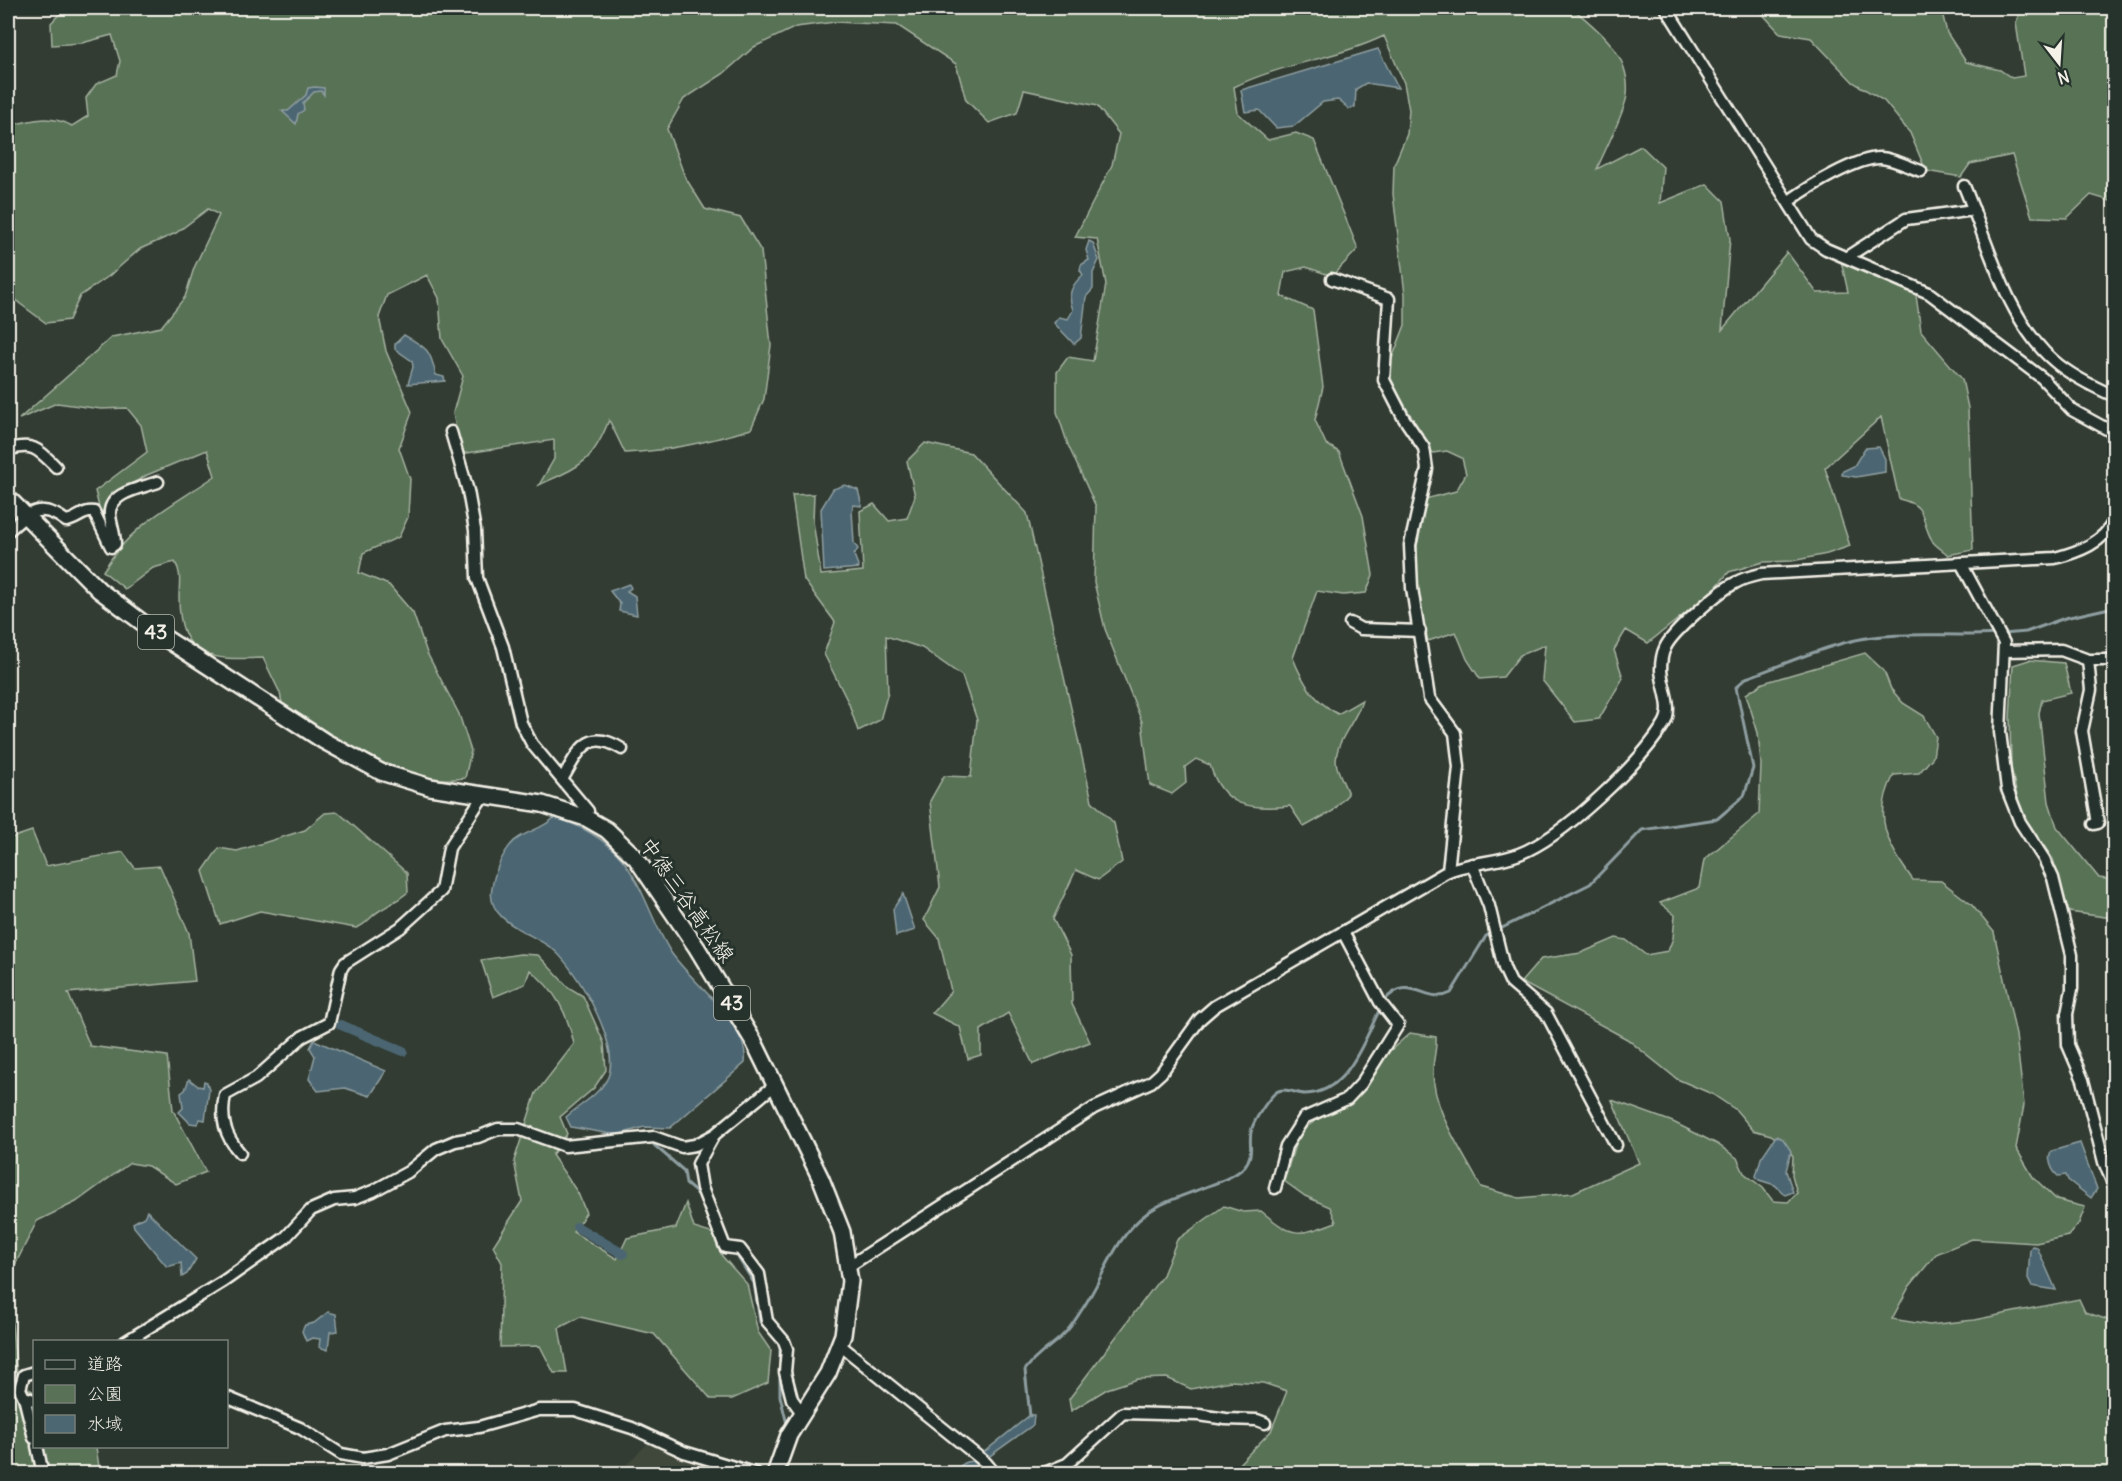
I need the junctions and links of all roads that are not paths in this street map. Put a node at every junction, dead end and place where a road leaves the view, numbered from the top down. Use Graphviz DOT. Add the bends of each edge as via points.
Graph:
graph roads {
  1 [pos="1666,8"];
  2 [pos="1921,171"];
  3 [pos="1964,186"];
  4 [pos="1788,201"];
  5 [pos="1974,210"];
  6 [pos="1847,257"];
  7 [pos="1332,279"];
  8 [pos="2054,361"];
  9 [pos="2042,378"];
  10 [pos="2115,396"];
  11 [pos="450,432"];
  12 [pos="2115,433"];
  13 [pos="8,450"];
  14 [pos="56,467"];
  15 [pos="158,482"];
  16 [pos="8,498"];
  17 [pos="23,515"];
  18 [pos="2115,520"];
  19 [pos="8,531"];
  20 [pos="1961,563"];
  21 [pos="1350,623"];
  22 [pos="1420,631"];
  23 [pos="2005,651"];
  24 [pos="2088,660"];
  25 [pos="2115,660"];
  26 [pos="622,749"];
  27 [pos="563,778"];
  28 [pos="483,796"];
  29 [pos="586,818"];
  30 [pos="2094,824"];
  31 [pos="1472,864"];
  32 [pos="1448,872"];
  33 [pos="1343,932"];
  34 [pos="775,1085"];
  35 [pos="714,1135"];
  36 [pos="1616,1145"];
  37 [pos="240,1153"];
  38 [pos="2115,1186"];
  39 [pos="1275,1188"];
  40 [pos="849,1266"];
  41 [pos="127,1340"];
  42 [pos="840,1345"];
  43 [pos="33,1372"];
  44 [pos="228,1398"];
  45 [pos="29,1399"];
  46 [pos="802,1413"];
  47 [pos="1265,1423"];
  48 [pos="33,1430"];
  49 [pos="37,1448"];
  50 [pos="43,1473"];
  51 [pos="758,1473"];
  52 [pos="775,1473"];
  53 [pos="995,1473"];
  54 [pos="1042,1473"];
  1 -- 4 [label="street"];
  2 -- 4 [label="street" via="1883,158 1868,159 1806,188"];
  3 -- 5 [label="street"];
  4 -- 6 [label="street" via="1811,239"];
  5 -- 6 [label="street" via="1906,219"];
  5 -- 8 [label="street" via="2006,292 2034,338"];
  6 -- 9 [label="street" via="1929,293"];
  7 -- 22 [label="street" via="1389,299 1384,380 1424,448 1427,469 1410,545"];
  8 -- 9 [label="street"];
  8 -- 10 [label="street"];
  9 -- 12 [label="street" via="2072,410"];
  11 -- 27 [label="street" via="468,491 477,578 503,647 521,723 532,744"];
  13 -- 14 [label="street" via="24,445 35,447"];
  15 -- 17 [label="street" via="121,494 115,500 110,514 116,544 111,547 94,512 66,521 45,510"];
  16 -- 17 [label="main road, 中徳三谷高松線 / 43"];
  17 -- 19 [label="street"];
  17 -- 28 [label="main road, 中徳三谷高松線 / 43" via="99,590 151,629 324,741 381,772 430,787"];
  18 -- 20 [label="street" via="2104,535 2074,553 2055,558"];
  20 -- 23 [label="street"];
  20 -- 31 [label="street" via="1761,574 1734,583 1664,649 1661,671 1668,705 1665,723 1612,787 1533,848"];
  21 -- 22 [label="street" via="1361,629"];
  22 -- 32 [label="street" via="1429,698 1455,733 1459,768"];
  23 -- 24 [label="street" via="2061,650"];
  23 -- 38 [label="street" via="2000,732 2007,789 2020,822 2053,878 2072,955 2068,1045 2083,1080 2104,1162"];
  24 -- 25 [label="street"];
  24 -- 30 [label="street" via="2091,690 2082,731 2098,823"];
  26 -- 27 [label="street" via="612,743 582,745"];
  27 -- 29 [label="street" via="588,811"];
  28 -- 29 [label="main road, 中徳三谷高松線 / 43" via="542,804"];
  28 -- 37 [label="street" via="450,848 441,891 400,928 345,963 329,1023 302,1037 256,1078 225,1095 223,1123"];
  29 -- 34 [label="main road, 中徳三谷高松線 / 43" via="623,845 661,893 736,1010"];
  31 -- 32 [label="street"];
  31 -- 36 [label="street" via="1511,982 1546,1013"];
  32 -- 33 [label="street"];
  33 -- 39 [label="street" via="1383,1007 1398,1025 1347,1099 1304,1118 1286,1146"];
  33 -- 40 [label="street" via="1215,1006 1190,1031 1151,1082 1094,1108"];
  34 -- 35 [label="street"];
  34 -- 40 [label="main road, 中徳三谷高松線 / 43" via="832,1203"];
  35 -- 41 [label="street" via="682,1147 654,1137 566,1146 518,1129 498,1129 455,1141 436,1149 408,1172 373,1191 311,1210 285,1238 224,1281"];
  35 -- 46 [label="street" via="698,1164 702,1188 725,1247 740,1249 759,1274 768,1321 787,1349 785,1372 792,1399"];
  40 -- 42 [label="main road, 中徳三谷高松線 / 43" via="849,1307"];
  42 -- 46 [label="main road, 中徳三谷高松線 / 43" via="828,1373"];
  42 -- 53 [label="street"];
  43 -- 45 [label="street" via="24,1375 20,1389"];
  44 -- 51 [label="street" via="300,1428 340,1454 363,1458 388,1454 445,1431 478,1427 539,1410 575,1410 632,1428 684,1452"];
  45 -- 48 [label="street"];
  46 -- 52 [label="main road, 中徳三谷高松線 / 43" via="782,1449"];
  47 -- 54 [label="street" via="1257,1419 1123,1413 1066,1464"];
  49 -- 50 [label="street"];
}
